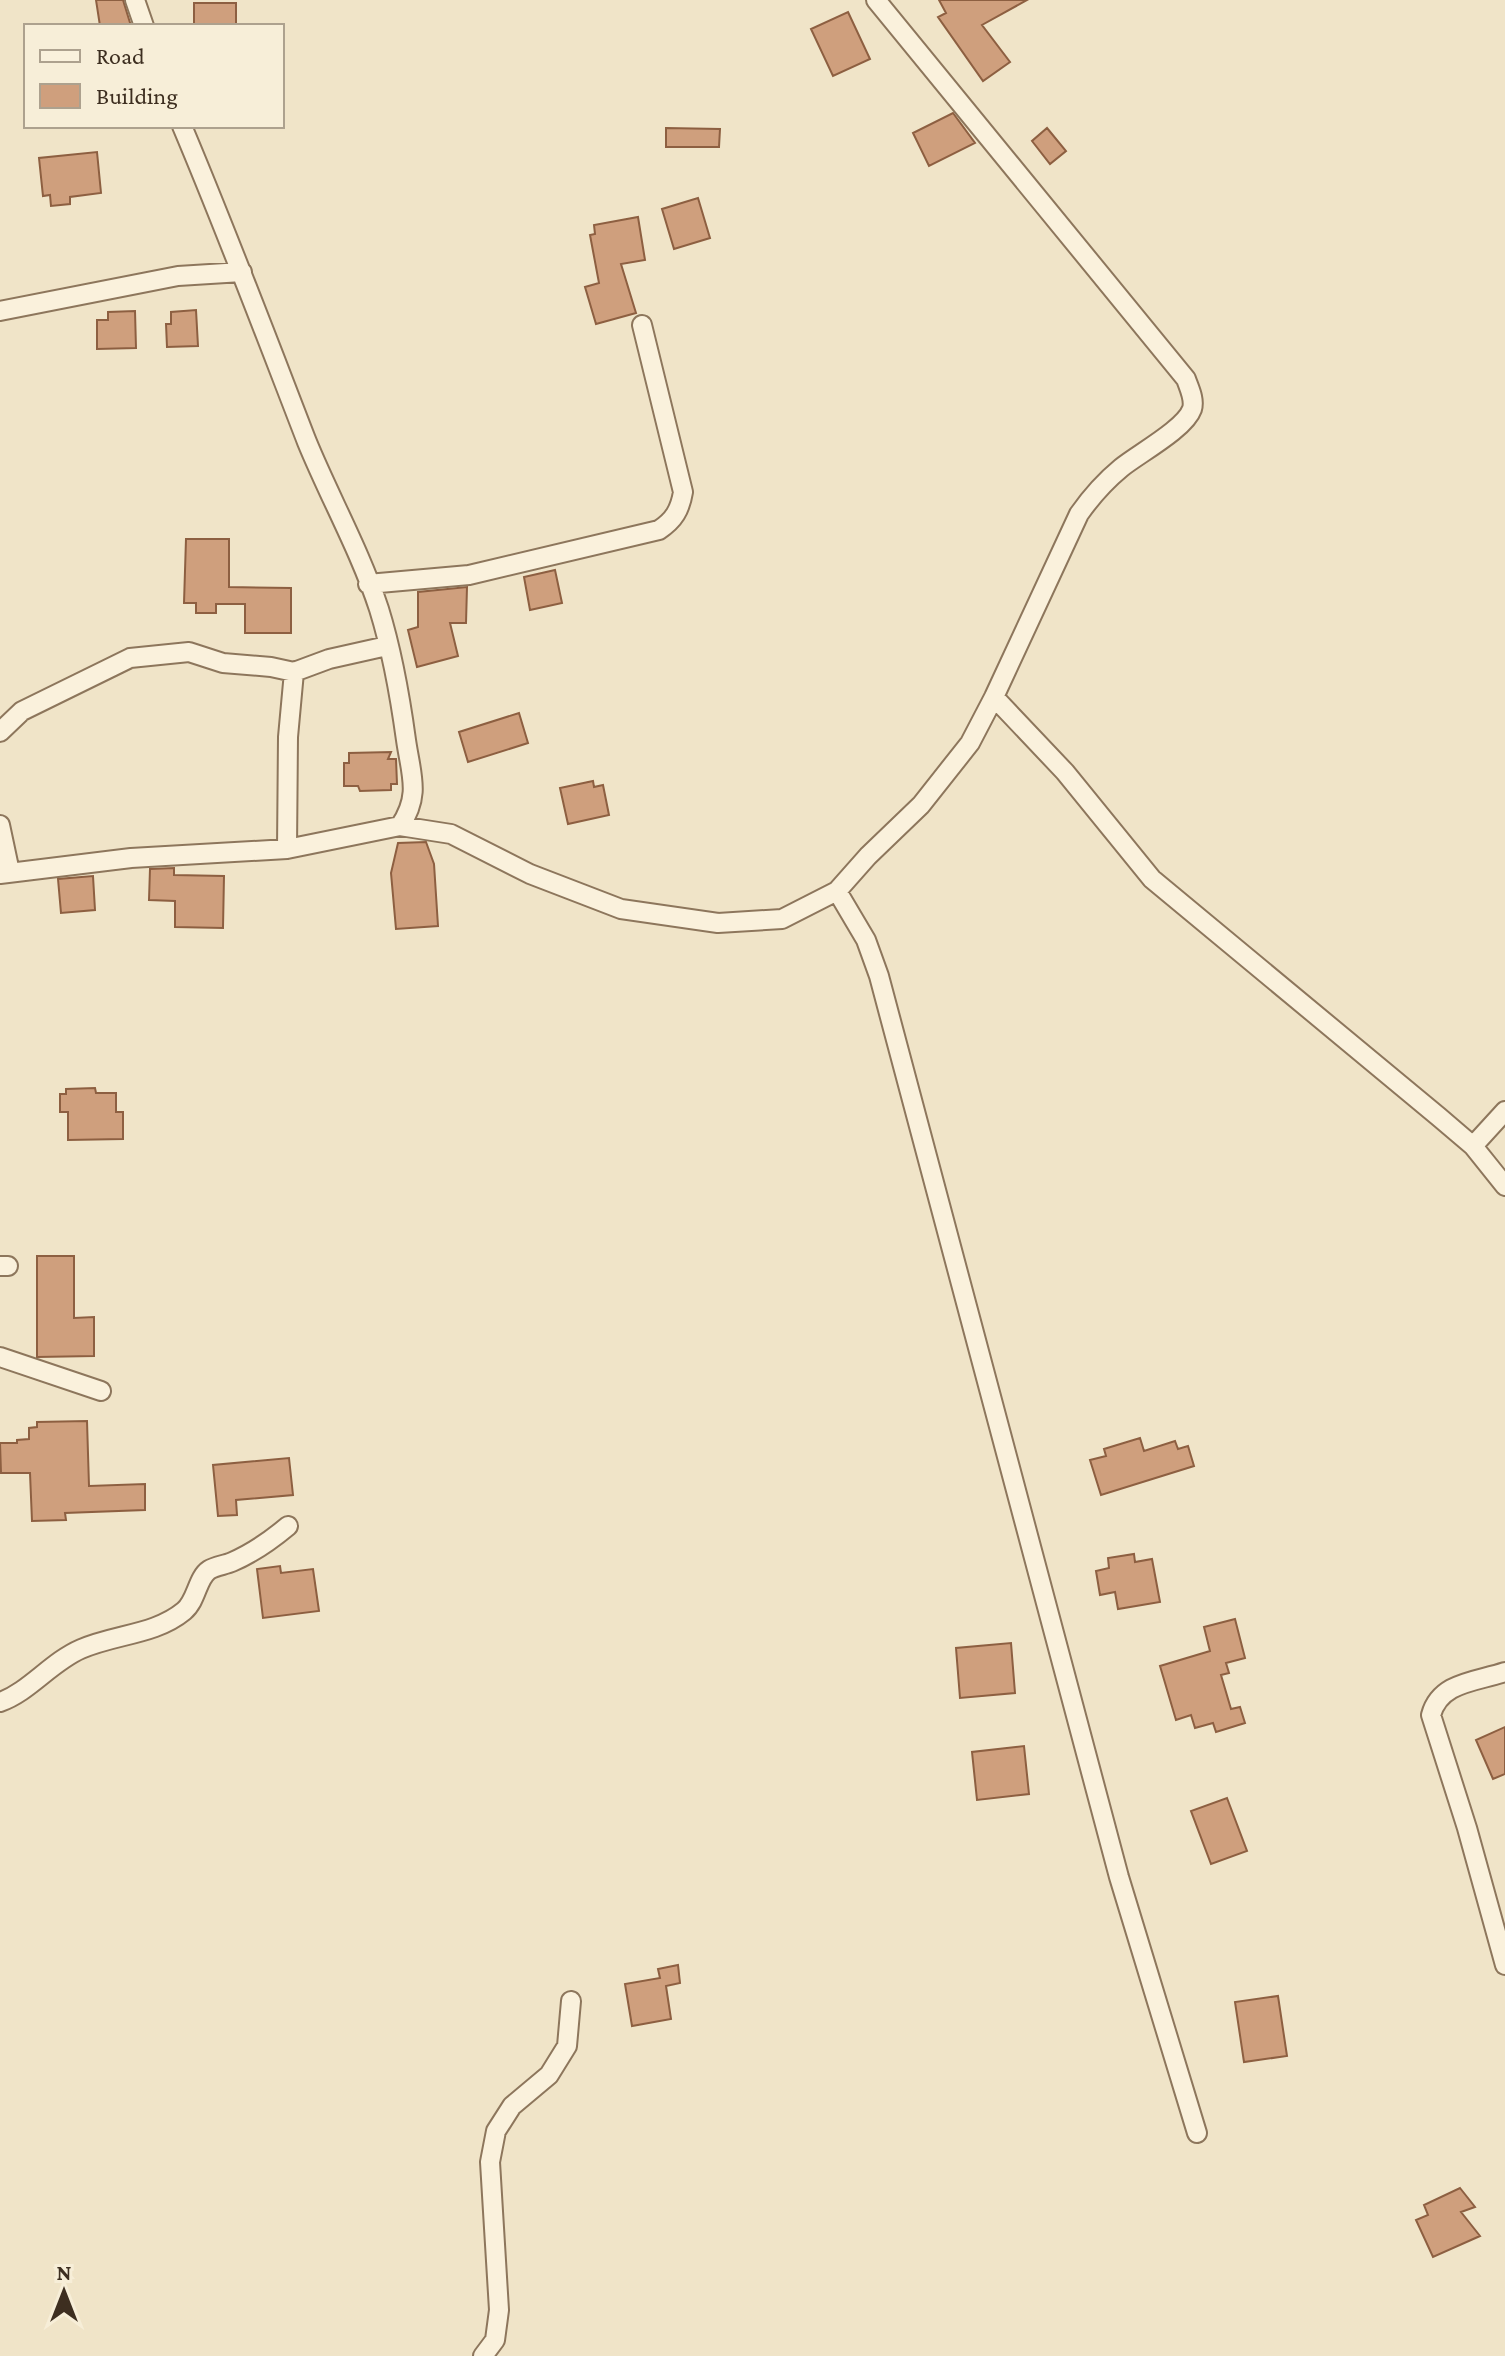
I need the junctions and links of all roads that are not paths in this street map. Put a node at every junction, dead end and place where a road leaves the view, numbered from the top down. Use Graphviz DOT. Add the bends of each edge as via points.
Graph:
graph roads {
  1 [pos="135,0"];
  2 [pos="876,0"];
  3 [pos="143,24"];
  4 [pos="183,128"];
  5 [pos="242,272"];
  6 [pos="0,311"];
  7 [pos="642,325"];
  8 [pos="368,584"];
  9 [pos="387,646"];
  10 [pos="294,672"];
  11 [pos="994,697"];
  12 [pos="0,732"];
  13 [pos="0,825"];
  14 [pos="400,826"];
  15 [pos="287,849"];
  16 [pos="5,873"];
  17 [pos="837,891"];
  18 [pos="1505,1111"];
  19 [pos="1473,1146"];
  20 [pos="1505,1186"];
  21 [pos="0,1357"];
  22 [pos="101,1391"];
  23 [pos="288,1526"];
  24 [pos="1505,1672"];
  25 [pos="0,1702"];
  26 [pos="1505,1965"];
  27 [pos="571,2001"];
  28 [pos="1197,2133"];
  29 [pos="483,2356"];
  1 -- 3 [label="street"];
  2 -- 11 [label="street" via="1186,379 1192,395 1185,421 1120,469 1079,514"];
  4 -- 5 [label="street"];
  5 -- 6 [label="street" via="178,276"];
  5 -- 8 [label="street"];
  7 -- 8 [label="street" via="683,492 670,523 659,530 469,575"];
  8 -- 9 [label="street"];
  9 -- 10 [label="street"];
  9 -- 14 [label="street" via="413,788 412,808"];
  10 -- 12 [label="street" via="189,652 130,658 22,711"];
  10 -- 15 [label="street"];
  11 -- 17 [label="street" via="970,743 921,805"];
  11 -- 19 [label="street" via="1065,772 1152,879"];
  13 -- 16 [label="street"];
  14 -- 15 [label="street"];
  14 -- 17 [label="street" via="451,834 530,874 621,909 718,923 782,919"];
  15 -- 16 [label="street" via="131,858"];
  17 -- 28 [label="street" via="866,940 879,976 1119,1877"];
  18 -- 19 [label="street"];
  19 -- 20 [label="street"];
  21 -- 22 [label="street"];
  23 -- 25 [label="street" via="265,1546 210,1569 188,1608 175,1618 82,1649"];
  24 -- 26 [label="street" via="1444,1691 1431,1715"];
  27 -- 29 [label="street" via="567,2046 549,2075 512,2106 496,2131 490,2162 499,2310 495,2340"];
}
